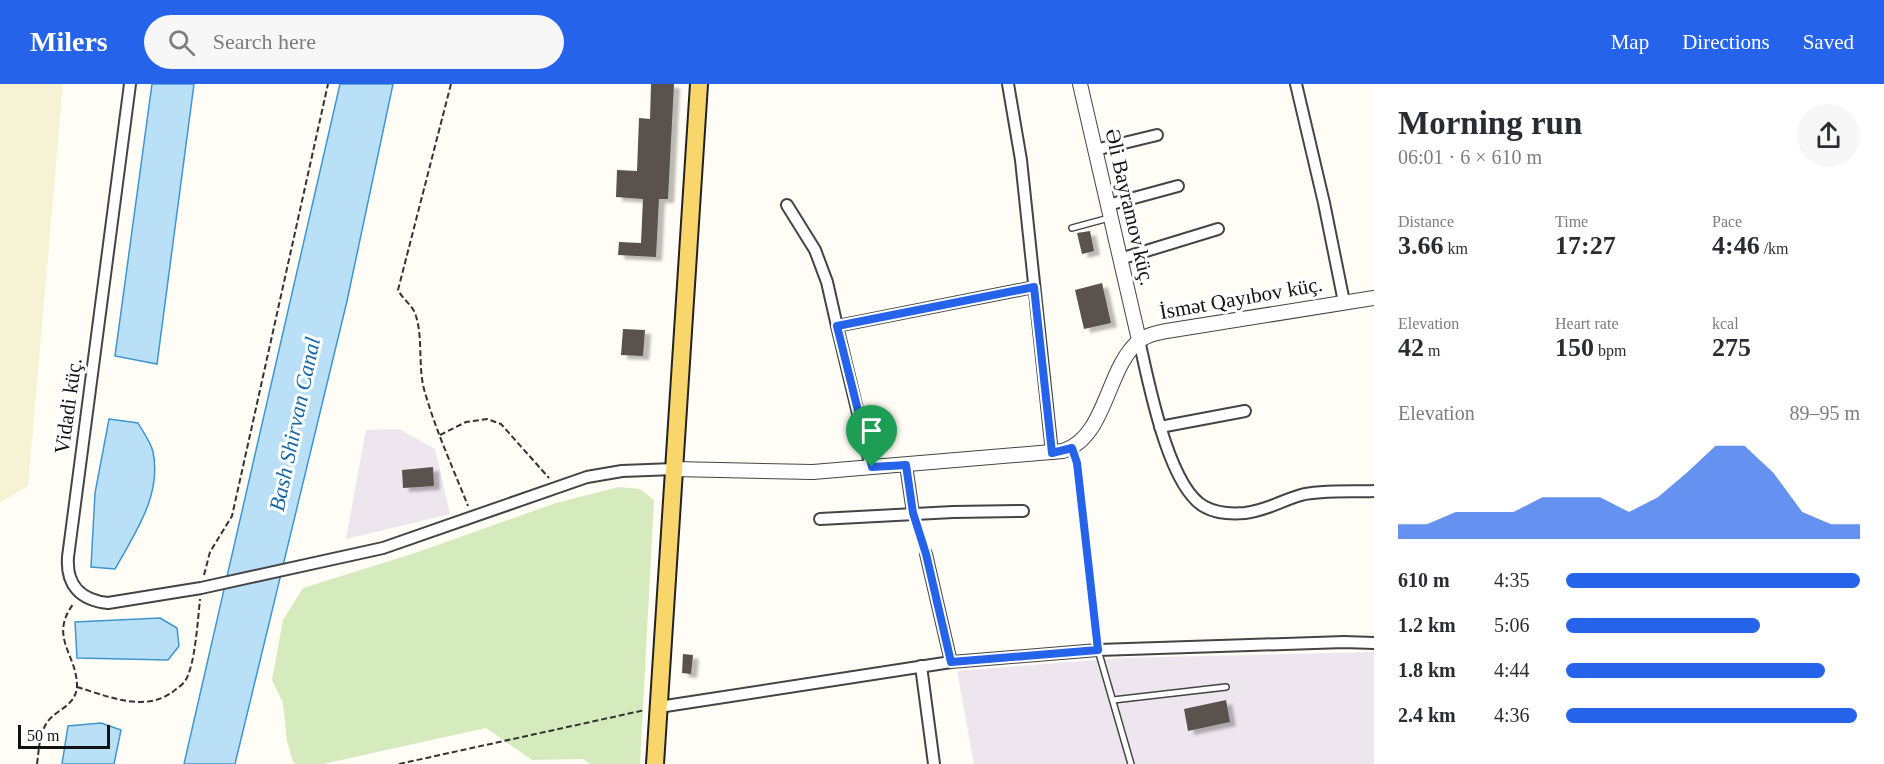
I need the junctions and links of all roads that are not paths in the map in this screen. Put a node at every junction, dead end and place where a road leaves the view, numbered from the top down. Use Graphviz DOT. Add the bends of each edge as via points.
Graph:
graph roads {
  1 [pos="130,84"];
  2 [pos="699,84"];
  3 [pos="1008,84"];
  4 [pos="1080,84"];
  5 [pos="1296,84"];
  6 [pos="1157,135"];
  7 [pos="1095,150"];
  8 [pos="1178,186"];
  9 [pos="787,205"];
  10 [pos="1109,212"];
  11 [pos="1072,228"];
  12 [pos="1218,229"];
  13 [pos="1120,258"];
  14 [pos="1034,287"];
  15 [pos="1374,298"];
  16 [pos="1344,302"];
  17 [pos="837,326"];
  18 [pos="1139,340"];
  19 [pos="1245,411"];
  20 [pos="1160,427"];
  21 [pos="1072,448"];
  22 [pos="1052,453"];
  23 [pos="906,465"];
  24 [pos="872,467"];
  25 [pos="674,469"];
  26 [pos="1374,491"];
  27 [pos="1023,511"];
  28 [pos="913,513"];
  29 [pos="820,519"];
  30 [pos="926,554"];
  31 [pos="1374,643"];
  32 [pos="1098,650"];
  33 [pos="951,662"];
  34 [pos="921,666"];
  35 [pos="1226,687"];
  36 [pos="1113,700"];
  37 [pos="659,707"];
  38 [pos="655,764"];
  39 [pos="934,764"];
  40 [pos="1131,764"];
  1 -- 25 [label="street, Vidadi küç." via="68,557 67,570 81,594 95,602 108,603 207,587 383,548 587,477"];
  2 -- 25 [label="main road"];
  3 -- 14 [label="street" via="1021,160"];
  4 -- 7 [label="street, Əli Bayramov küç."];
  5 -- 16 [label="street"];
  6 -- 7 [label="street"];
  7 -- 10 [label="street, Əli Bayramov küç."];
  8 -- 10 [label="street"];
  9 -- 17 [label="street" via="815,250"];
  10 -- 11 [label="lane"];
  10 -- 13 [label="street, Əli Bayramov küç."];
  12 -- 13 [label="street"];
  13 -- 18 [label="street, Əli Bayramov küç."];
  14 -- 17 [label="street"];
  14 -- 22 [label="street"];
  15 -- 16 [label="street, İsmət Qayıbov küç."];
  16 -- 18 [label="street, İsmət Qayıbov küç." via="1179,329"];
  17 -- 24 [label="street"];
  18 -- 20 [label="street"];
  18 -- 21 [label="street, İsmət Qayıbov küç." via="1127,355 1090,429"];
  19 -- 20 [label="street"];
  20 -- 26 [label="street" via="1167,451 1190,494 1203,507 1218,512 1267,509 1303,495"];
  21 -- 22 [label="street"];
  21 -- 32 [label="lane"];
  22 -- 23 [label="street"];
  23 -- 24 [label="street"];
  23 -- 28 [label="street"];
  24 -- 25 [label="street" via="779,472"];
  25 -- 37 [label="main road"];
  27 -- 28 [label="street"];
  28 -- 29 [label="street"];
  30 -- 33 [label="street"];
  31 -- 32 [label="street"];
  32 -- 33 [label="street"];
  32 -- 36 [label="lane"];
  33 -- 34 [label="street"];
  34 -- 37 [label="street"];
  34 -- 39 [label="street"];
  35 -- 36 [label="lane"];
  36 -- 40 [label="lane"];
  37 -- 38 [label="main road"];
}
